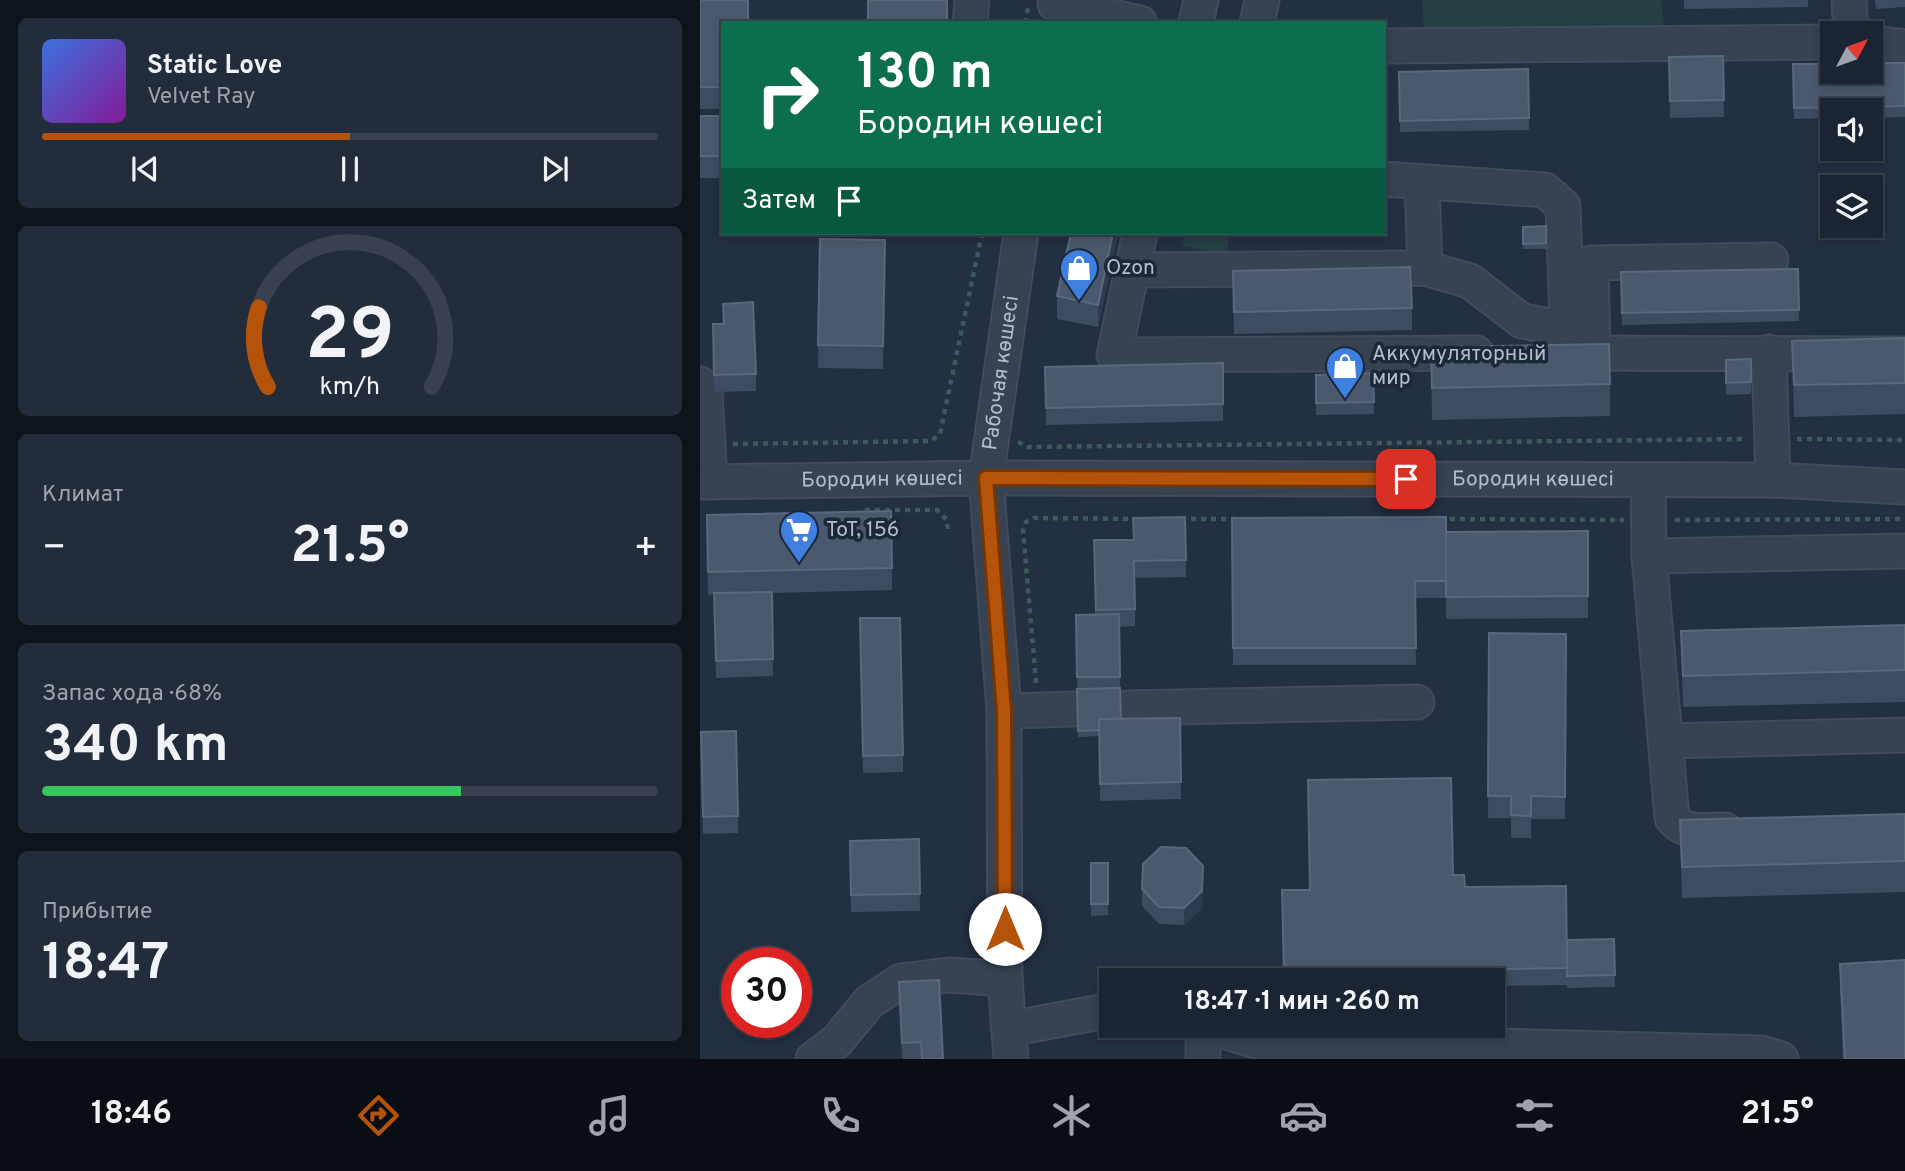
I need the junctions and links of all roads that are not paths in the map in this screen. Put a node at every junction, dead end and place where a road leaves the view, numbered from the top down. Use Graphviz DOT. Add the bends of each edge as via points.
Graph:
graph roads {
  1 [pos="972,0"];
  2 [pos="1201,0"];
  3 [pos="1262,0"];
  4 [pos="1849,0"];
  5 [pos="1054,9"];
  6 [pos="970,21"];
  7 [pos="1128,21"];
  8 [pos="1196,21"];
  9 [pos="1257,21"];
  10 [pos="1850,21"];
  11 [pos="1820,42"];
  12 [pos="1883,44"];
  13 [pos="1386,47"];
  14 [pos="1905,47"];
  15 [pos="1386,179"];
  16 [pos="1422,182"];
  17 [pos="1021,235"];
  18 [pos="1140,235"];
  19 [pos="1771,260"];
  20 [pos="1425,268"];
  21 [pos="1132,270"];
  22 [pos="1576,345"];
  23 [pos="1769,352"];
  24 [pos="1905,354"];
  25 [pos="700,384"];
  26 [pos="986,478"];
  27 [pos="1648,480"];
  28 [pos="1773,480"];
  29 [pos="705,482"];
  30 [pos="1905,487"];
  31 [pos="1905,551"];
  32 [pos="1649,556"];
  33 [pos="1418,702"];
  34 [pos="1127,708"];
  35 [pos="1073,709"];
  36 [pos="1004,711"];
  37 [pos="1905,735"];
  38 [pos="1666,741"];
  39 [pos="1759,829"];
  40 [pos="1005,979"];
  41 [pos="1099,1014"];
  42 [pos="1205,1038"];
  43 [pos="1247,1038"];
  44 [pos="1010,1044"];
  45 [pos="813,1059"];
  46 [pos="1203,1059"];
  47 [pos="1781,1059"];
  1 -- 6 [label="street"];
  2 -- 8 [label="street"];
  3 -- 9 [label="street"];
  4 -- 10 [label="street"];
  5 -- 7 [label="street"];
  11 -- 13 [label="street"];
  12 -- 14 [label="street"];
  15 -- 16 [label="street"];
  16 -- 20 [label="street"];
  16 -- 22 [label="street" via="1545,190 1563,206"];
  17 -- 26 [label="street, Рабочая көшесі"];
  18 -- 21 [label="street"];
  19 -- 22 [label="street" via="1591,263"];
  20 -- 21 [label="street"];
  20 -- 22 [label="street" via="1470,281 1522,321"];
  21 -- 22 [label="street" via="1114,355 1513,353"];
  22 -- 23 [label="street"];
  23 -- 24 [label="street"];
  23 -- 28 [label="street"];
  25 -- 29 [label="street" via="705,391 708,444"];
  26 -- 27 [label="street, Бородин көшесі"];
  26 -- 29 [label="street, Бородин көшесі"];
  26 -- 36 [label="street, Рабочая көшесі"];
  27 -- 28 [label="street, Бородин көшесі"];
  27 -- 32 [label="street"];
  28 -- 30 [label="street, Бородин көшесі"];
  31 -- 32 [label="street"];
  32 -- 38 [label="street" via="1670,648"];
  33 -- 34 [label="street"];
  35 -- 36 [label="street"];
  36 -- 40 [label="street, Рабочая көшесі"];
  37 -- 38 [label="street"];
  38 -- 39 [label="street" via="1672,818 1678,825 1693,830"];
  40 -- 44 [label="street, Рабочая көшесі"];
  40 -- 45 [label="street" via="950,975 901,981 869,1002 837,1041"];
  41 -- 44 [label="street"];
  42 -- 46 [label="street"];
  43 -- 47 [label="street" via="1333,1053 1383,1043 1762,1053"];
}
